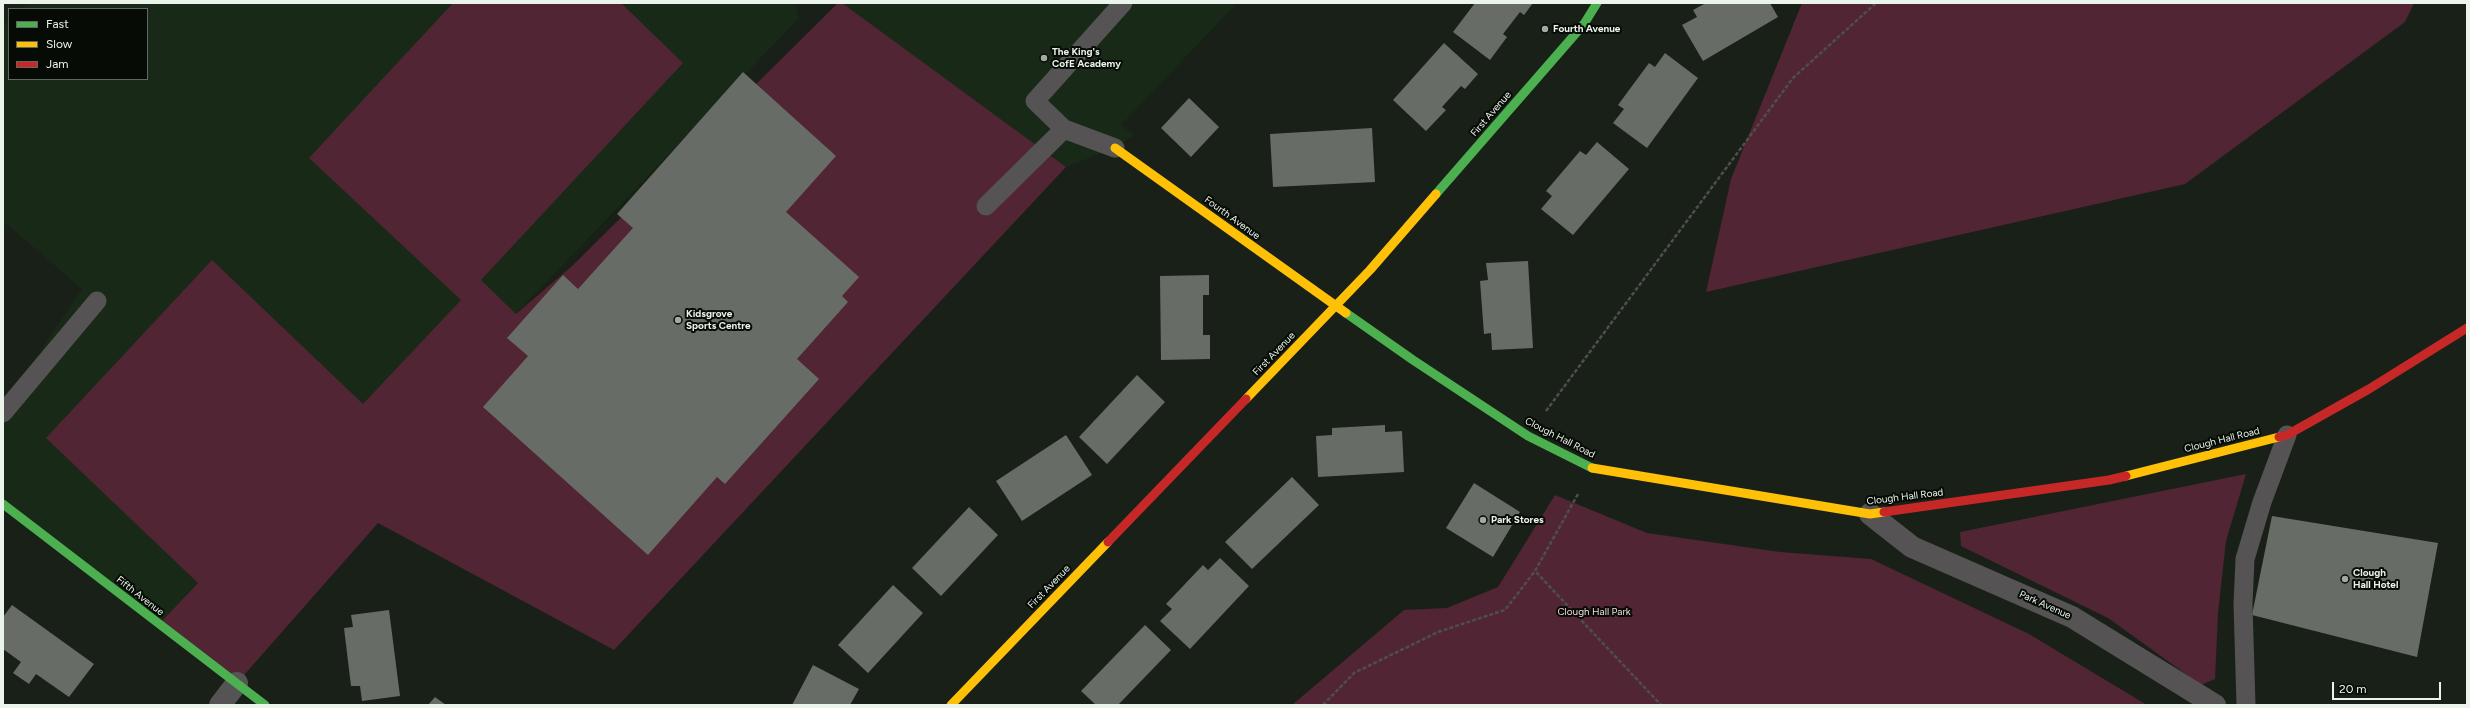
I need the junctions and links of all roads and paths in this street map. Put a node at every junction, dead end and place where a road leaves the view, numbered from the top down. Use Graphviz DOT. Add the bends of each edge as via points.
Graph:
graph roads {
  1 [pos="1123,3"];
  2 [pos="1597,3"];
  3 [pos="1876,3"];
  4 [pos="1064,129"];
  5 [pos="1115,148"];
  6 [pos="986,206"];
  7 [pos="97,301"];
  8 [pos="1336,305"];
  9 [pos="2467,328"];
  10 [pos="3,414"];
  11 [pos="2287,435"];
  12 [pos="1528,436"];
  13 [pos="1592,468"];
  14 [pos="3,504"];
  15 [pos="1870,514"];
  16 [pos="1535,571"];
  17 [pos="237,684"];
  18 [pos="220,705"];
  19 [pos="265,705"];
  20 [pos="951,705"];
  21 [pos="1323,705"];
  22 [pos="1661,705"];
  23 [pos="2215,705"];
  24 [pos="2246,705"];
  1 -- 4 [label="lane" via="1034,102"];
  2 -- 8 [label="street, First Avenue" via="1584,24 1370,270"];
  3 -- 12 [label="path" via="1793,78 1672,238"];
  4 -- 5 [label="lane"];
  4 -- 6 [label="lane"];
  5 -- 8 [label="street, Fourth Avenue"];
  7 -- 10 [label="lane"];
  8 -- 12 [label="street, Clough Hall Road"];
  8 -- 20 [label="street, First Avenue"];
  9 -- 11 [label="street, Clough Hall Road" via="2369,389"];
  11 -- 15 [label="street, Clough Hall Road" via="2109,480"];
  11 -- 24 [label="lane" via="2262,502 2245,559 2243,604"];
  12 -- 13 [label="street, Clough Hall Road"];
  13 -- 15 [label="street, Clough Hall Road"];
  13 -- 16 [label="path"];
  14 -- 17 [label="street, Fifth Avenue"];
  15 -- 23 [label="street, Park Avenue" via="1912,547 2072,616"];
  16 -- 21 [label="path" via="1505,610 1438,632 1354,673"];
  16 -- 22 [label="path"];
  17 -- 18 [label="street"];
  17 -- 19 [label="street, Fifth Avenue"];
}
